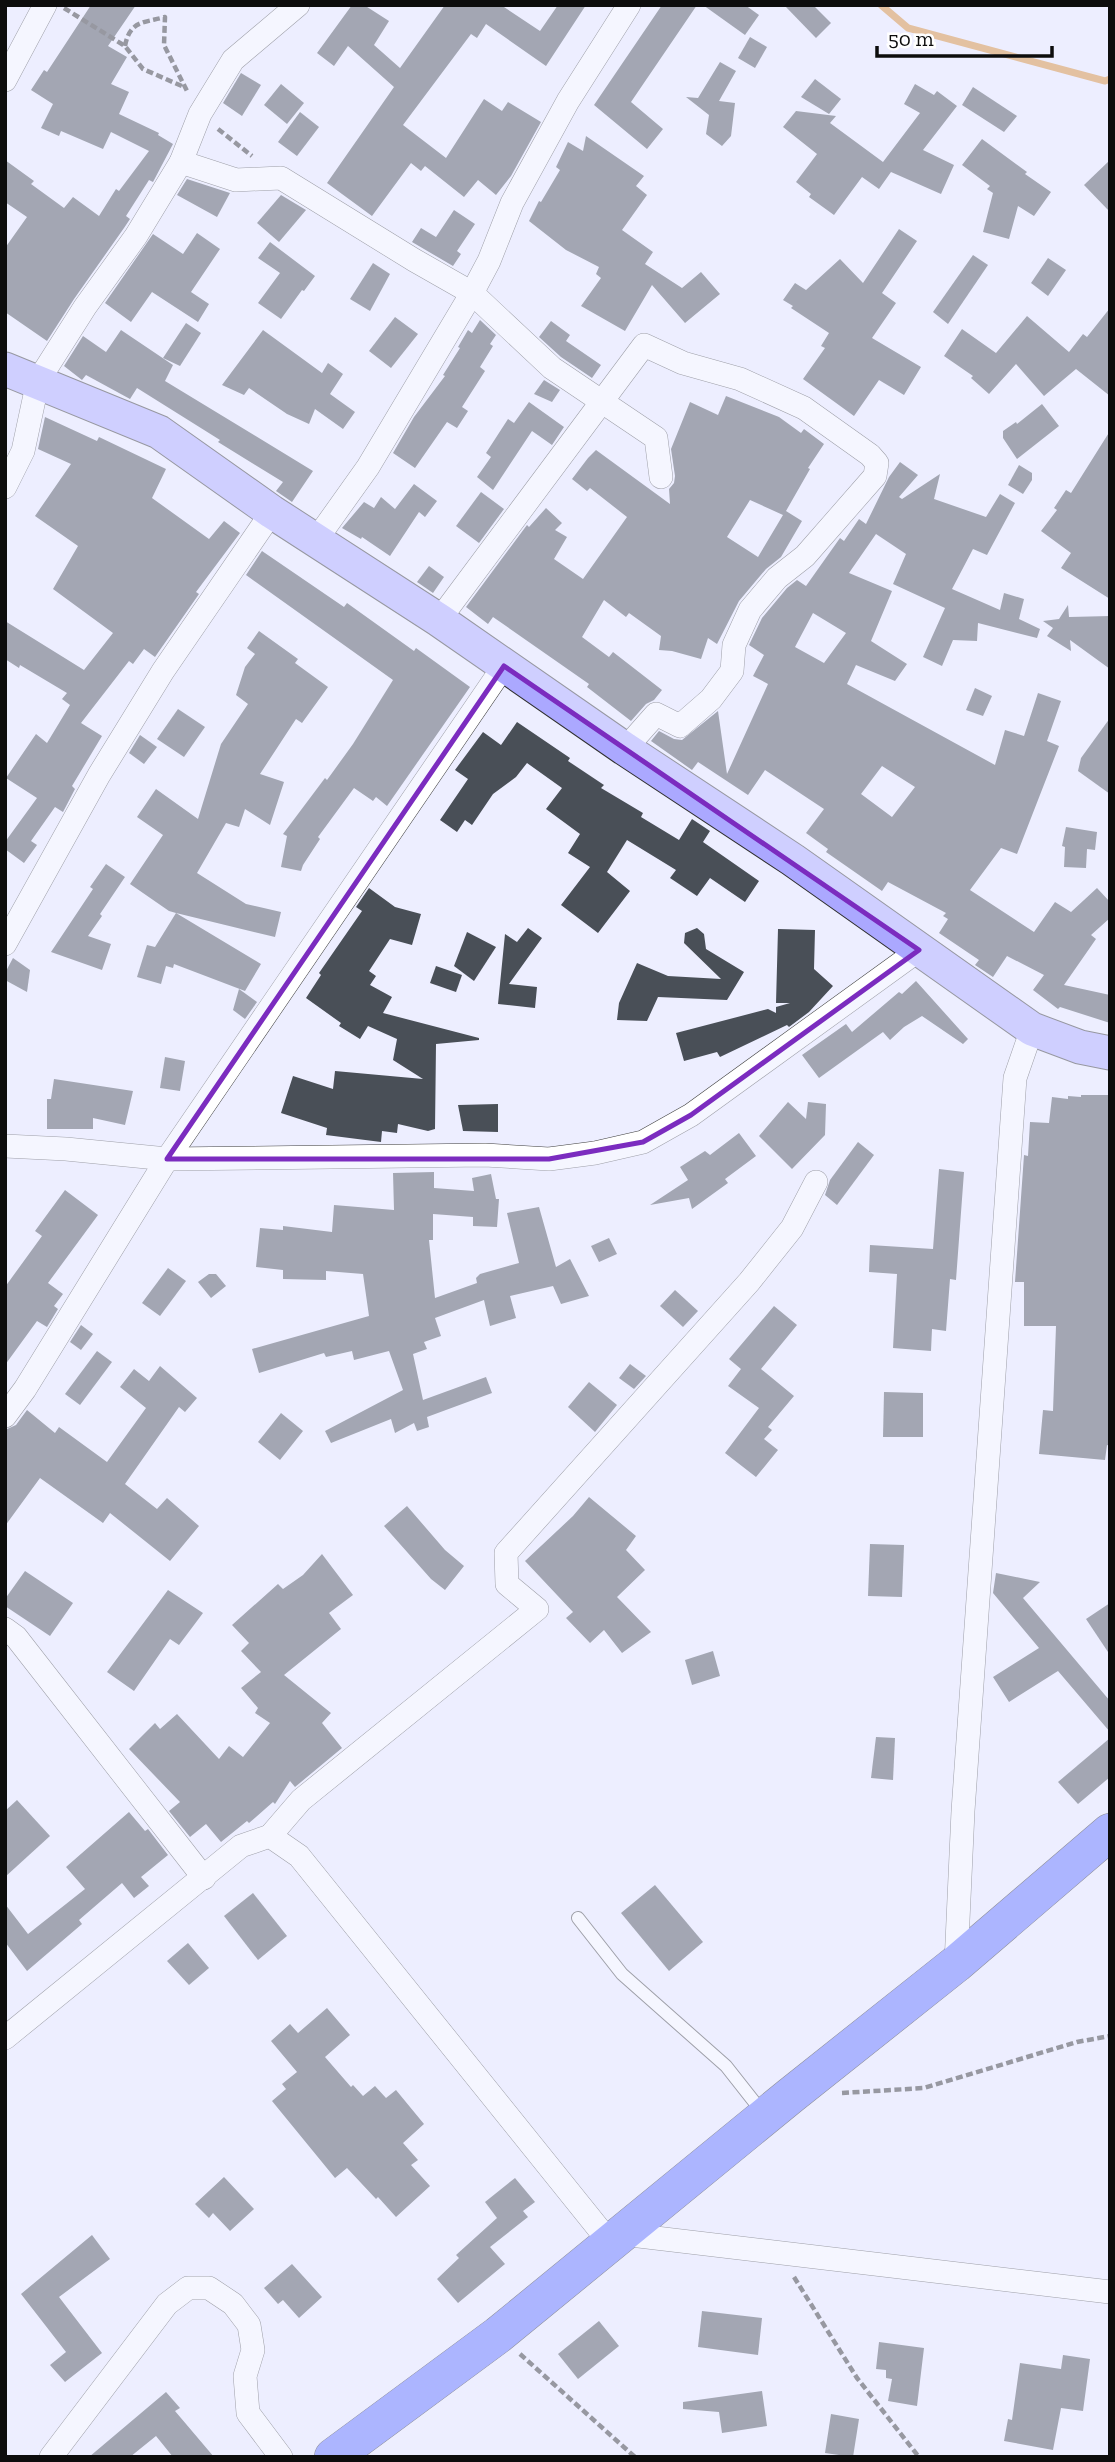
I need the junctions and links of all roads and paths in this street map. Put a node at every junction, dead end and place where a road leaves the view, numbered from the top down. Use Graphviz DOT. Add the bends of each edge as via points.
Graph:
graph roads {
  1 [pos="46,5"];
  2 [pos="58,5"];
  3 [pos="298,5"];
  4 [pos="629,5"];
  5 [pos="152,20"];
  6 [pos="125,46"];
  7 [pos="5,80"];
  8 [pos="185,87"];
  9 [pos="181,162"];
  10 [pos="472,293"];
  11 [pos="5,369"];
  12 [pos="38,381"];
  13 [pos="601,401"];
  14 [pos="661,477"];
  15 [pos="5,487"];
  16 [pos="272,512"];
  17 [pos="316,540"];
  18 [pos="439,620"];
  19 [pos="504,666"];
  20 [pos="625,749"];
  21 [pos="5,944"];
  22 [pos="919,950"];
  23 [pos="1032,1029"];
  24 [pos="1110,1053"];
  25 [pos="5,1146"];
  26 [pos="167,1159"];
  27 [pos="816,1182"];
  28 [pos="5,1416"];
  29 [pos="5,1629"];
  30 [pos="1110,1832"];
  31 [pos="270,1836"];
  32 [pos="204,1878"];
  33 [pos="578,1918"];
  34 [pos="956,1964"];
  35 [pos="1110,2036"];
  36 [pos="5,2038"];
  37 [pos="778,2106"];
  38 [pos="617,2239"];
  39 [pos="778,2253"];
  40 [pos="1110,2292"];
  41 [pos="498,2335"];
  42 [pos="51,2457"];
  43 [pos="281,2457"];
  44 [pos="333,2457"];
  45 [pos="635,2457"];
  46 [pos="919,2457"];
  1 -- 7 [label="street"];
  2 -- 6 [label="path"];
  3 -- 9 [label="street" via="233,60 200,114"];
  4 -- 10 [label="street" via="568,101 512,203"];
  5 -- 6 [label="path" via="141,21 127,34"];
  6 -- 8 [label="path" via="144,69"];
  9 -- 10 [label="street" via="236,180 281,178"];
  9 -- 12 [label="street"];
  10 -- 13 [label="street" via="552,368"];
  10 -- 17 [label="street" via="368,467"];
  11 -- 12 [label="street"];
  12 -- 15 [label="street" via="23,451"];
  12 -- 16 [label="street" via="159,432"];
  13 -- 14 [label="street" via="656,438"];
  13 -- 18 [label="street"];
  13 -- 20 [label="street" via="644,345 683,363 740,379 804,408 877,463 875,476 750,610 734,645 732,671 710,699 680,726 656,713"];
  16 -- 17 [label="street"];
  16 -- 21 [label="street" via="149,694"];
  17 -- 18 [label="street"];
  18 -- 19 [label="street"];
  19 -- 20 [label="street"];
  19 -- 26 [label="street"];
  20 -- 22 [label="street"];
  22 -- 23 [label="street"];
  22 -- 26 [label="street" via="691,1115 643,1142 548,1158"];
  23 -- 24 [label="street"];
  23 -- 34 [label="street" via="1014,1078"];
  25 -- 26 [label="street"];
  26 -- 28 [label="street"];
  27 -- 31 [label="street" via="792,1228 749,1282 506,1553 507,1584 537,1609 301,1800"];
  29 -- 32 [label="street" via="33,1658"];
  30 -- 34 [label="main road"];
  31 -- 32 [label="street" via="241,1846"];
  31 -- 38 [label="street" via="299,1856"];
  32 -- 36 [label="street"];
  33 -- 37 [label="lane" via="622,1974"];
  34 -- 37 [label="main road"];
  35 -- 37 [label="path" via="924,2088"];
  37 -- 38 [label="main road"];
  38 -- 39 [label="street"];
  38 -- 41 [label="main road"];
  39 -- 40 [label="street"];
  39 -- 46 [label="path" via="857,2378"];
  41 -- 44 [label="main road"];
  41 -- 45 [label="path"];
  42 -- 43 [label="street" via="167,2304 188,2288 209,2288 233,2304 249,2325 253,2350 245,2376 248,2413"];
}
